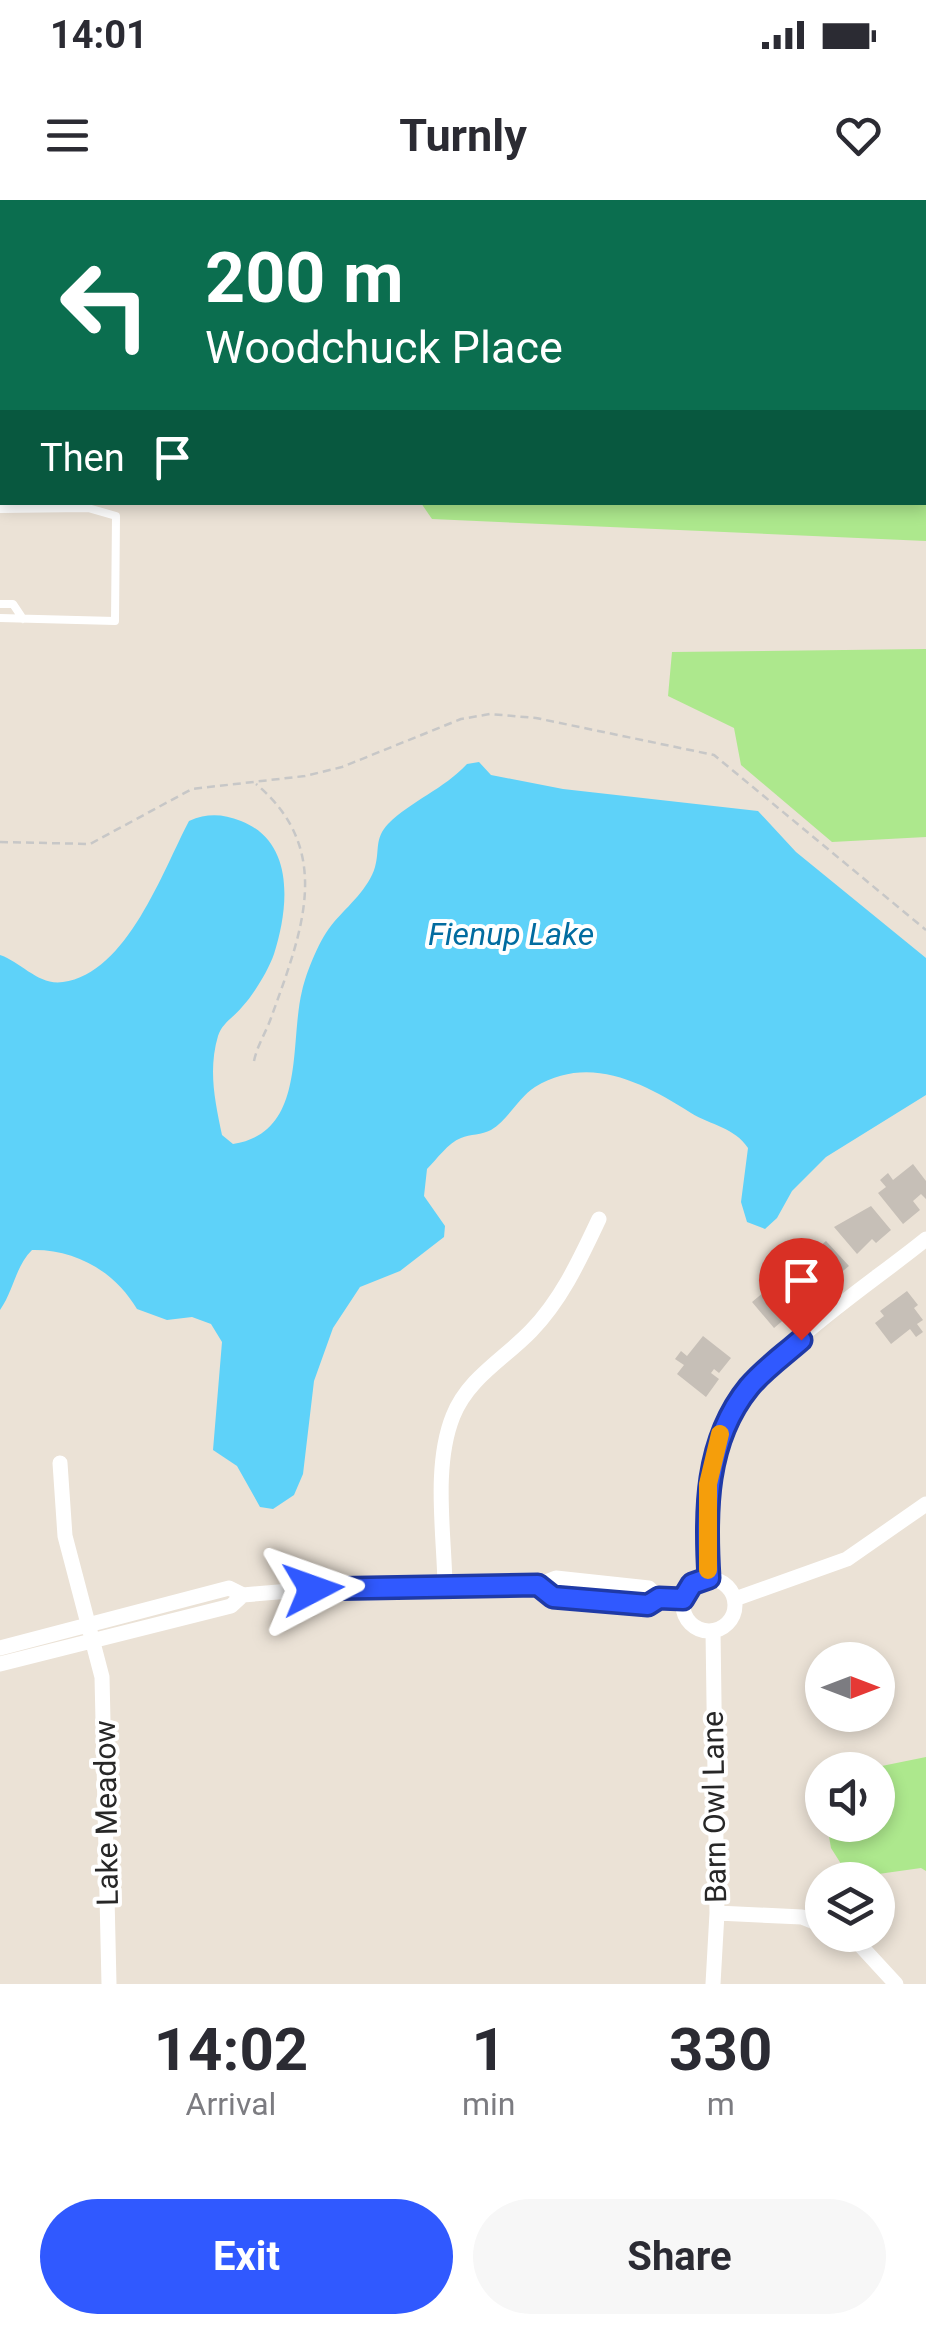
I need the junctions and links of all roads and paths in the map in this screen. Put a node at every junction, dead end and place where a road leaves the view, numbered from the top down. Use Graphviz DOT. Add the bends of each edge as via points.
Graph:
graph roads {
  1 [pos="0,509"];
  2 [pos="0,604"];
  3 [pos="0,618"];
  4 [pos="23,619"];
  5 [pos="255,783"];
  6 [pos="0,842"];
  7 [pos="926,930"];
  8 [pos="254,1060"];
  9 [pos="599,1219"];
  10 [pos="926,1239"];
  11 [pos="60,1463"];
  12 [pos="926,1504"];
  13 [pos="709,1578"];
  14 [pos="445,1585"];
  15 [pos="243,1595"];
  16 [pos="683,1599"];
  17 [pos="734,1599"];
  18 [pos="89,1625"];
  19 [pos="713,1631"];
  20 [pos="94,1644"];
  21 [pos="0,1648"];
  22 [pos="0,1664"];
  23 [pos="717,1913"];
  24 [pos="805,1918"];
  25 [pos="866,1952"];
  26 [pos="109,1984"];
  27 [pos="713,1984"];
  28 [pos="896,1984"];
  1 -- 4 [label="lane" via="88,508 116,516 115,622"];
  2 -- 4 [label="lane" via="13,604"];
  3 -- 4 [label="lane"];
  5 -- 6 [label="path" via="192,788 90,844"];
  5 -- 7 [label="path" via="342,766 490,714 705,750"];
  5 -- 8 [label="path" via="290,819 308,880 304,913"];
  9 -- 14 [label="street" via="565,1288 531,1331 478,1377 454,1414 445,1446"];
  10 -- 13 [label="street" via="749,1386 720,1434 708,1484"];
  11 -- 18 [label="street, Lake Meadow" via="65,1536"];
  12 -- 17 [label="street" via="847,1559"];
  13 -- 16 [label="street" via="692,1584"];
  13 -- 17 [label="street" via="726,1584"];
  14 -- 15 [label="street"];
  14 -- 16 [label="street" via="538,1585 553,1597 648,1605 659,1598"];
  15 -- 18 [label="street" via="228,1588"];
  15 -- 20 [label="street" via="231,1606"];
  16 -- 19 [label="street" via="690,1623"];
  17 -- 19 [label="street" via="728,1623"];
  18 -- 20 [label="street, Lake Meadow"];
  18 -- 21 [label="street"];
  19 -- 23 [label="street, Barn Owl Lane"];
  20 -- 22 [label="street"];
  20 -- 26 [label="street, Lake Meadow" via="102,1678"];
  23 -- 24 [label="street"];
  23 -- 27 [label="street, Barn Owl Lane"];
  25 -- 28 [label="street"];
}
